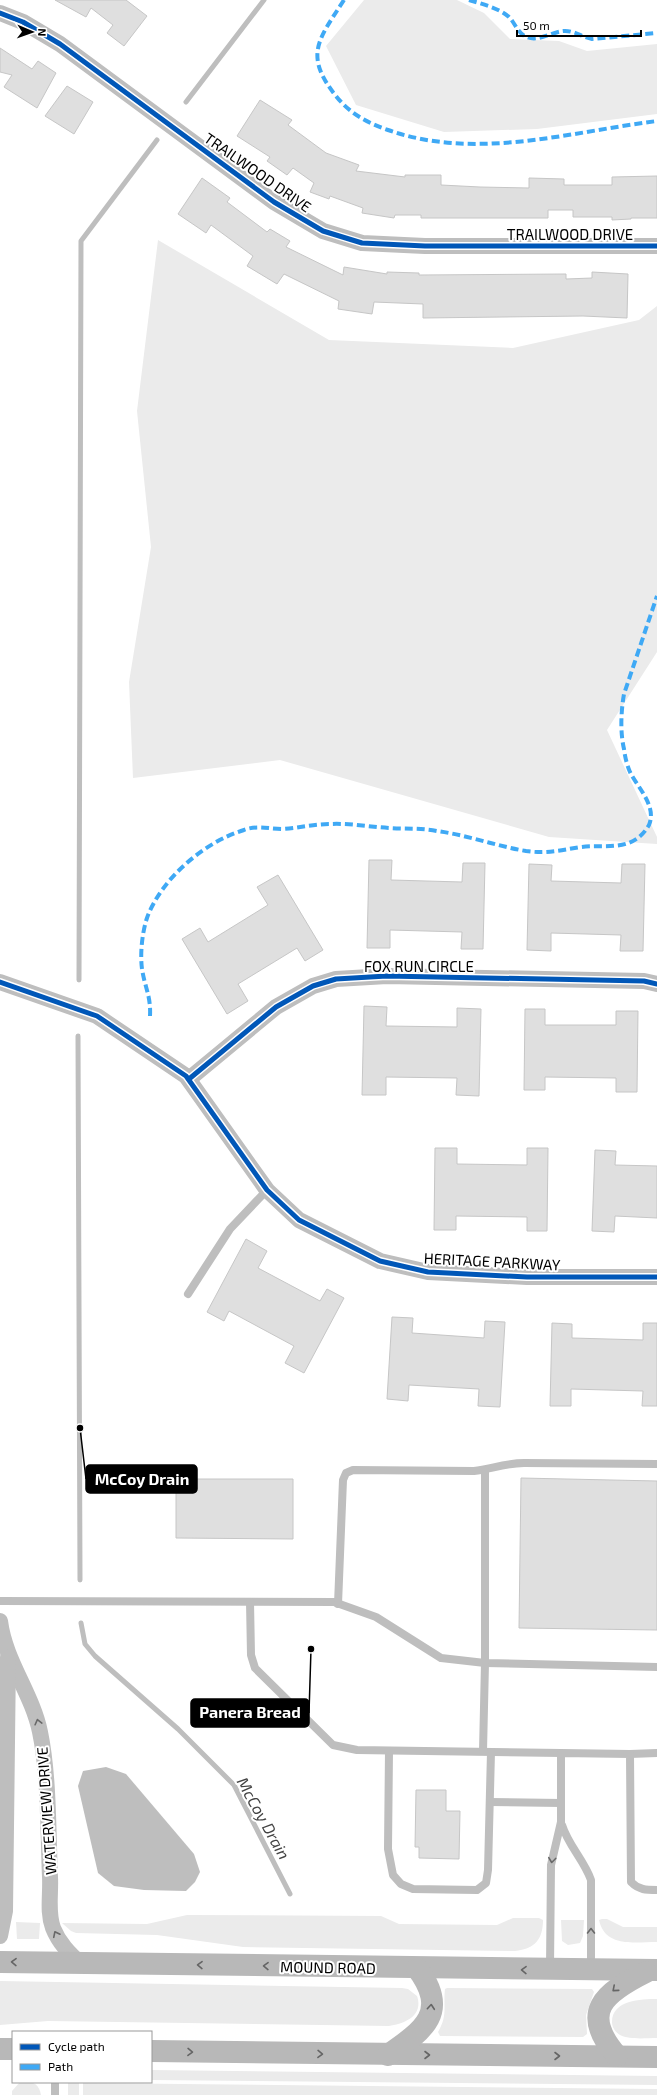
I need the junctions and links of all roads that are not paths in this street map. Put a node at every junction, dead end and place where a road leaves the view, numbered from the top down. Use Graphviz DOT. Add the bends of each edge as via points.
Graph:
graph roads {
  1 [pos="0,13"];
  2 [pos="657,246"];
  3 [pos="0,982"];
  4 [pos="657,984"];
  5 [pos="189,1079"];
  6 [pos="267,1190"];
  7 [pos="657,1277"];
  8 [pos="188,1294"];
  9 [pos="657,1464"];
  10 [pos="485,1470"];
  11 [pos="0,1601"];
  12 [pos="250,1602"];
  13 [pos="338,1604"];
  14 [pos="0,1621"];
  15 [pos="8,1655"];
  16 [pos="485,1663"];
  17 [pos="657,1667"];
  18 [pos="3,1748"];
  19 [pos="389,1751"];
  20 [pos="487,1751"];
  21 [pos="561,1753"];
  22 [pos="657,1753"];
  23 [pos="630,1754"];
  24 [pos="490,1802"];
  25 [pos="561,1803"];
  26 [pos="561,1822"];
  27 [pos="657,1890"];
  28 [pos="0,1936"];
  29 [pos="0,1962"];
  30 [pos="81,1964"];
  31 [pos="417,1968"];
  32 [pos="550,1970"];
  33 [pos="591,1970"];
  34 [pos="653,1970"];
  35 [pos="0,2048"];
  36 [pos="12,2049"];
  37 [pos="152,2051"];
  38 [pos="388,2055"];
  39 [pos="617,2056"];
  40 [pos="657,2057"];
  41 [pos="55,2083"];
  42 [pos="55,2095"];
  1 -- 2 [label="street, TRAILWOOD DRIVE" via="23,22 60,44 274,202 323,231 362,243 425,246"];
  3 -- 5 [label="street, HERITAGE PARKWAY" via="97,1016"];
  4 -- 5 [label="street, FOX RUN CIRCLE" via="644,981 395,976 336,979 313,986 276,1008"];
  5 -- 6 [label="street, HERITAGE PARKWAY"];
  6 -- 7 [label="street, HERITAGE PARKWAY" via="299,1220 380,1261 402,1267 428,1272 527,1277"];
  6 -- 8 [label="lane" via="230,1230"];
  9 -- 10 [label="lane" via="510,1463"];
  10 -- 13 [label="lane" via="353,1470 346,1473 343,1480"];
  10 -- 16 [label="lane"];
  11 -- 12 [label="lane"];
  12 -- 13 [label="lane"];
  12 -- 19 [label="lane" via="251,1655 255,1668 264,1679 333,1745 357,1750"];
  13 -- 16 [label="lane" via="376,1617 441,1658"];
  14 -- 15 [label="street, WATERVIEW DRIVE"];
  15 -- 18 [label="street, WATERVIEW DRIVE"];
  30 -- 15 [label="street, WATERVIEW DRIVE, one-way" via="65,1949 51,1921 48,1819 40,1733 34,1709"];
  16 -- 17 [label="lane"];
  16 -- 20 [label="lane"];
  18 -- 28 [label="street, WATERVIEW DRIVE" via="5,1911"];
  19 -- 20 [label="lane"];
  19 -- 24 [label="lane" via="389,1863 393,1875 401,1884 413,1889 477,1890 486,1883"];
  20 -- 21 [label="lane"];
  20 -- 24 [label="lane"];
  21 -- 23 [label="lane"];
  21 -- 25 [label="lane"];
  22 -- 23 [label="lane"];
  23 -- 27 [label="lane" via="631,1882 636,1888"];
  24 -- 25 [label="lane"];
  25 -- 26 [label="lane"];
  26 -- 32 [label="lane, one-way" via="551,1864"];
  33 -- 26 [label="lane, one-way" via="591,1880"];
  30 -- 29 [label="main road, MOUND ROAD, one-way"];
  31 -- 30 [label="main road, MOUND ROAD, one-way"];
  32 -- 31 [label="main road, MOUND ROAD, one-way"];
  38 -- 31 [label="main road, one-way" via="413,2038 428,2021 432,2010 432,1999"];
  32 -- 33 [label="main road, MOUND ROAD"];
  33 -- 34 [label="main road, MOUND ROAD"];
  34 -- 39 [label="main road, one-way" via="619,1986 602,2005 598,2022 600,2032"];
  35 -- 36 [label="main road"];
  37 -- 38 [label="main road, one-way"];
  38 -- 39 [label="main road, one-way"];
  39 -- 40 [label="main road"];
  41 -- 42 [label="lane"];
}
